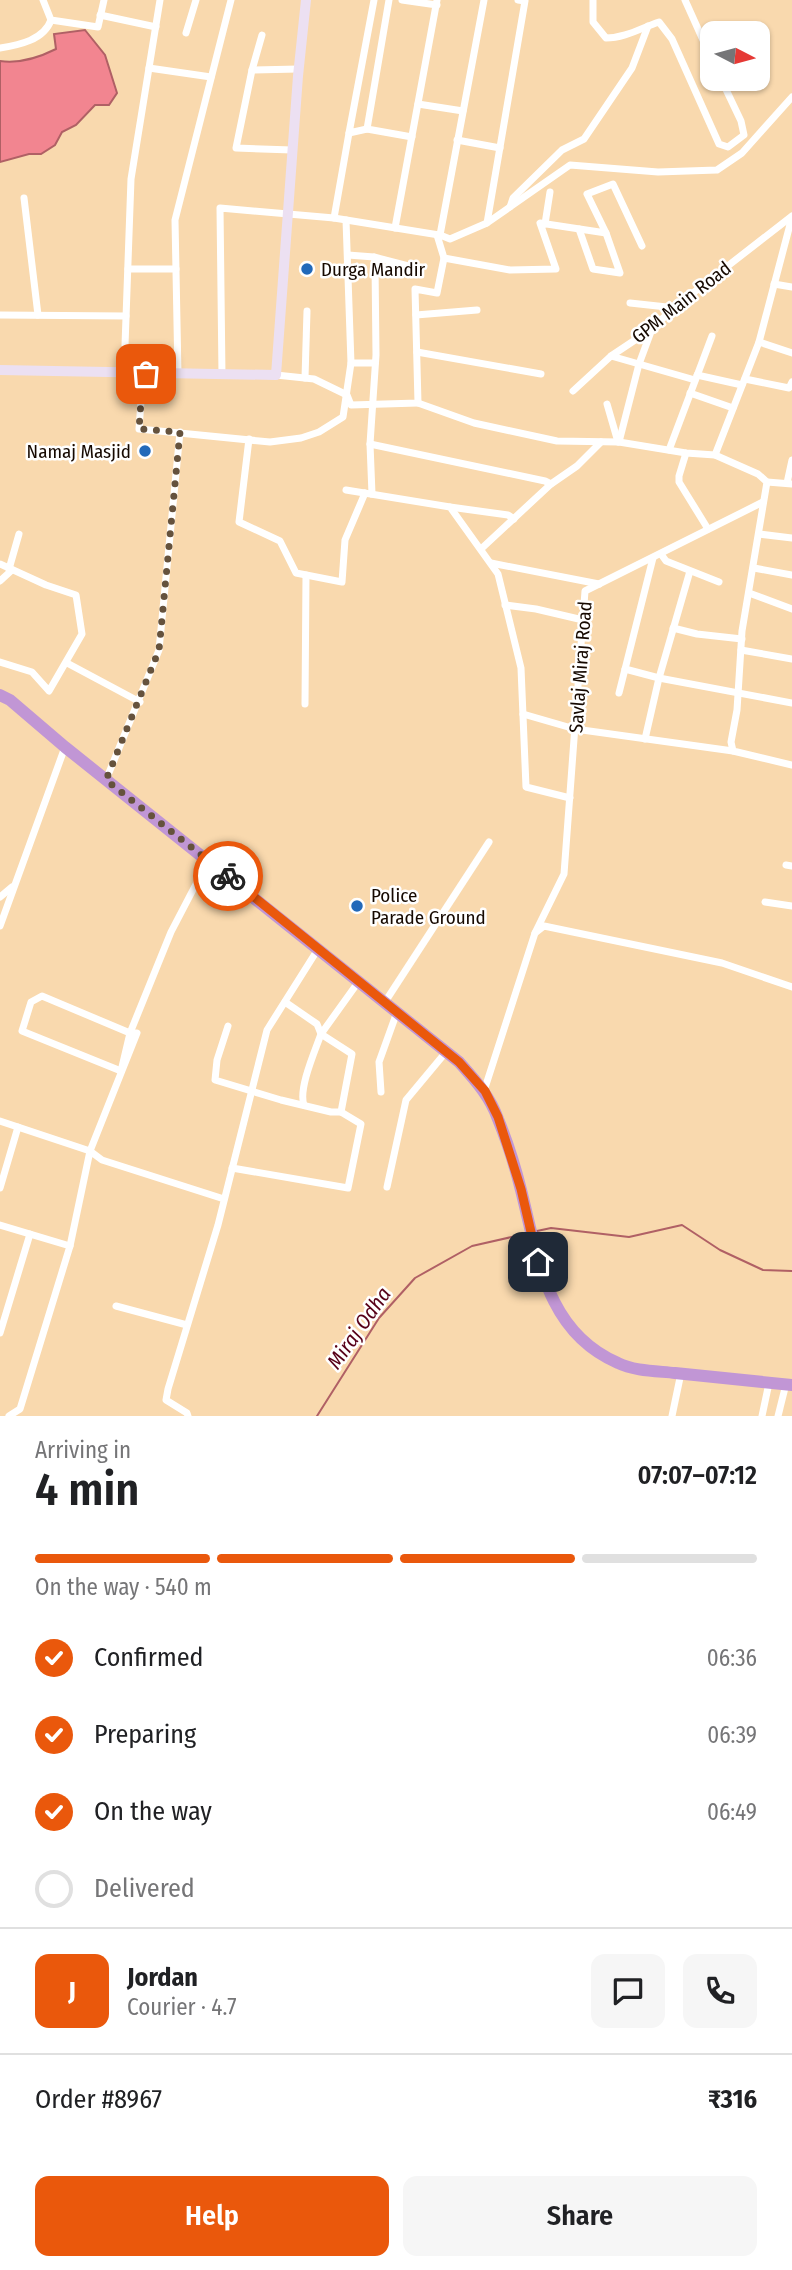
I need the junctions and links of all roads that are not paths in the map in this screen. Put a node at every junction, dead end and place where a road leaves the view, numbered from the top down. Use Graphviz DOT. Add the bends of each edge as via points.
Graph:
graph roads {
  1 [pos="43,0"];
  2 [pos="104,0"];
  3 [pos="160,0"];
  4 [pos="196,0"];
  5 [pos="231,0"];
  6 [pos="306,0"];
  7 [pos="374,0"];
  8 [pos="389,0"];
  9 [pos="402,0"];
  10 [pos="484,0"];
  11 [pos="523,0"];
  12 [pos="593,0"];
  13 [pos="685,0"];
  14 [pos="437,2"];
  15 [pos="100,15"];
  16 [pos="51,20"];
  17 [pos="648,26"];
  18 [pos="156,27"];
  19 [pos="186,33"];
  20 [pos="700,33"];
  21 [pos="262,35"];
  22 [pos="0,48"];
  23 [pos="149,68"];
  24 [pos="298,69"];
  25 [pos="252,70"];
  26 [pos="211,77"];
  27 [pos="727,91"];
  28 [pos="792,97"];
  29 [pos="418,104"];
  30 [pos="463,111"];
  31 [pos="367,129"];
  32 [pos="349,133"];
  33 [pos="412,137"];
  34 [pos="457,140"];
  35 [pos="500,148"];
  36 [pos="292,150"];
  37 [pos="551,191"];
  38 [pos="24,198"];
  39 [pos="510,207"];
  40 [pos="288,215"];
  41 [pos="792,216"];
  42 [pos="334,218"];
  43 [pos="346,220"];
  44 [pos="487,223"];
  45 [pos="545,224"];
  46 [pos="395,228"];
  47 [pos="579,229"];
  48 [pos="606,233"];
  49 [pos="438,235"];
  50 [pos="642,246"];
  51 [pos="348,255"];
  52 [pos="374,257"];
  53 [pos="444,258"];
  54 [pos="416,268"];
  55 [pos="128,269"];
  56 [pos="176,269"];
  57 [pos="774,284"];
  58 [pos="792,287"];
  59 [pos="630,303"];
  60 [pos="676,308"];
  61 [pos="477,310"];
  62 [pos="307,312"];
  63 [pos="0,315"];
  64 [pos="38,315"];
  65 [pos="416,315"];
  66 [pos="126,316"];
  67 [pos="654,324"];
  68 [pos="712,336"];
  69 [pos="759,342"];
  70 [pos="417,352"];
  71 [pos="792,353"];
  72 [pos="611,356"];
  73 [pos="351,363"];
  74 [pos="375,363"];
  75 [pos="639,364"];
  76 [pos="0,370"];
  77 [pos="124,373"];
  78 [pos="143,374"];
  79 [pos="178,374"];
  80 [pos="541,374"];
  81 [pos="222,375"];
  82 [pos="276,375"];
  83 [pos="305,378"];
  84 [pos="696,378"];
  85 [pos="743,382"];
  86 [pos="792,382"];
  87 [pos="573,391"];
  88 [pos="690,393"];
  89 [pos="347,396"];
  90 [pos="372,403"];
  91 [pos="418,403"];
  92 [pos="607,404"];
  93 [pos="733,408"];
  94 [pos="180,432"];
  95 [pos="249,439"];
  96 [pos="601,442"];
  97 [pos="619,442"];
  98 [pos="370,444"];
  99 [pos="669,450"];
  100 [pos="686,453"];
  101 [pos="715,455"];
  102 [pos="792,460"];
  103 [pos="767,482"];
  104 [pos="790,483"];
  105 [pos="551,484"];
  106 [pos="346,490"];
  107 [pos="369,494"];
  108 [pos="763,502"];
  109 [pos="450,507"];
  110 [pos="514,519"];
  111 [pos="708,529"];
  112 [pos="19,534"];
  113 [pos="759,534"];
  114 [pos="792,538"];
  115 [pos="481,549"];
  116 [pos="657,556"];
  117 [pos="0,564"];
  118 [pos="491,564"];
  119 [pos="754,568"];
  120 [pos="10,569"];
  121 [pos="690,571"];
  122 [pos="306,575"];
  123 [pos="792,575"];
  124 [pos="0,582"];
  125 [pos="719,582"];
  126 [pos="600,584"];
  127 [pos="749,593"];
  128 [pos="505,604"];
  129 [pos="792,609"];
  130 [pos="583,620"];
  131 [pos="673,628"];
  132 [pos="742,639"];
  133 [pos="741,650"];
  134 [pos="792,659"];
  135 [pos="0,662"];
  136 [pos="66,663"];
  137 [pos="625,668"];
  138 [pos="659,678"];
  139 [pos="619,693"];
  140 [pos="738,693"];
  141 [pos="0,695"];
  142 [pos="139,702"];
  143 [pos="305,704"];
  144 [pos="792,704"];
  145 [pos="523,714"];
  146 [pos="575,729"];
  147 [pos="645,739"];
  148 [pos="65,747"];
  149 [pos="733,751"];
  150 [pos="792,765"];
  151 [pos="106,780"];
  152 [pos="570,798"];
  153 [pos="489,842"];
  154 [pos="208,860"];
  155 [pos="15,884"];
  156 [pos="0,897"];
  157 [pos="765,902"];
  158 [pos="792,906"];
  159 [pos="0,924"];
  160 [pos="534,933"];
  161 [pos="318,949"];
  162 [pos="359,981"];
  163 [pos="792,987"];
  164 [pos="285,1002"];
  165 [pos="385,1002"];
  166 [pos="397,1012"];
  167 [pos="228,1026"];
  168 [pos="130,1033"];
  169 [pos="321,1034"];
  170 [pos="446,1052"];
  171 [pos="121,1070"];
  172 [pos="485,1091"];
  173 [pos="251,1092"];
  174 [pos="381,1092"];
  175 [pos="304,1105"];
  176 [pos="341,1112"];
  177 [pos="0,1121"];
  178 [pos="19,1127"];
  179 [pos="90,1151"];
  180 [pos="232,1168"];
  181 [pos="387,1186"];
  182 [pos="0,1188"];
  183 [pos="224,1199"];
  184 [pos="0,1226"];
  185 [pos="30,1234"];
  186 [pos="70,1246"];
  187 [pos="116,1307"];
  188 [pos="187,1325"];
  189 [pos="0,1333"];
  190 [pos="681,1373"];
  191 [pos="769,1383"];
  192 [pos="789,1385"];
  193 [pos="9,1416"];
  194 [pos="188,1416"];
  195 [pos="672,1416"];
  196 [pos="762,1416"];
  197 [pos="778,1416"];
  1 -- 16 [label="street"];
  2 -- 15 [label="street"];
  3 -- 18 [label="street"];
  4 -- 19 [label="street"];
  5 -- 26 [label="street"];
  6 -- 24 [label="street"];
  7 -- 32 [label="street"];
  8 -- 31 [label="street"];
  9 -- 14 [label="street"];
  10 -- 30 [label="street"];
  11 -- 35 [label="street"];
  12 -- 17 [label="street" via="593,22 606,38 620,38"];
  13 -- 20 [label="street"];
  14 -- 29 [label="street"];
  15 -- 16 [label="street" via="98,27"];
  15 -- 18 [label="street"];
  16 -- 22 [label="street" via="48,28 24,44"];
  17 -- 27 [label="street" via="659,22 672,39 719,144 728,147 744,135"];
  17 -- 39 [label="street" via="632,68 584,139 562,149 513,198"];
  18 -- 23 [label="street"];
  21 -- 25 [label="street"];
  23 -- 26 [label="street"];
  23 -- 55 [label="street" via="131,179"];
  24 -- 25 [label="street"];
  24 -- 36 [label="street"];
  25 -- 36 [label="street" via="236,148"];
  26 -- 56 [label="street" via="175,220"];
  28 -- 39 [label="street" via="742,153 717,170 658,172 570,165"];
  29 -- 30 [label="street"];
  29 -- 33 [label="street"];
  30 -- 34 [label="street"];
  31 -- 32 [label="street"];
  31 -- 33 [label="street"];
  32 -- 42 [label="street"];
  33 -- 46 [label="street"];
  34 -- 35 [label="street"];
  34 -- 49 [label="street"];
  35 -- 44 [label="street"];
  36 -- 40 [label="street"];
  37 -- 45 [label="street"];
  38 -- 64 [label="street"];
  39 -- 44 [label="street"];
  40 -- 42 [label="street"];
  40 -- 81 [label="street" via="220,208"];
  40 -- 82 [label="street"];
  41 -- 57 [label="street"];
  41 -- 60 [label="street, GPM Main Road"];
  42 -- 43 [label="street"];
  43 -- 46 [label="street"];
  43 -- 51 [label="street"];
  44 -- 49 [label="street" via="450,239"];
  45 -- 47 [label="street"];
  45 -- 53 [label="street" via="540,223 556,269 510,270"];
  46 -- 49 [label="street"];
  47 -- 48 [label="street"];
  47 -- 48 [label="street" via="593,269 620,272"];
  48 -- 50 [label="street" via="587,194 613,184"];
  49 -- 53 [label="street"];
  51 -- 52 [label="street"];
  51 -- 73 [label="street"];
  52 -- 54 [label="street"];
  52 -- 74 [label="street"];
  53 -- 65 [label="street" via="437,293 415,289"];
  55 -- 56 [label="street"];
  55 -- 66 [label="street"];
  56 -- 79 [label="street"];
  57 -- 58 [label="street"];
  57 -- 69 [label="street"];
  59 -- 60 [label="street"];
  60 -- 67 [label="street, GPM Main Road"];
  61 -- 65 [label="street"];
  62 -- 83 [label="street"];
  63 -- 64 [label="street"];
  64 -- 66 [label="street"];
  65 -- 70 [label="street"];
  66 -- 77 [label="street"];
  67 -- 72 [label="street, GPM Main Road"];
  67 -- 75 [label="street"];
  68 -- 84 [label="street"];
  69 -- 71 [label="street"];
  69 -- 85 [label="street"];
  70 -- 80 [label="street"];
  70 -- 91 [label="street"];
  72 -- 75 [label="street"];
  72 -- 87 [label="street, GPM Main Road"];
  73 -- 74 [label="street"];
  73 -- 89 [label="street"];
  74 -- 90 [label="street"];
  75 -- 84 [label="street"];
  75 -- 97 [label="street"];
  76 -- 77 [label="street"];
  77 -- 78 [label="street"];
  78 -- 79 [label="street"];
  78 -- 94 [label="street" via="139,429"];
  79 -- 81 [label="street"];
  81 -- 82 [label="street"];
  82 -- 83 [label="street"];
  83 -- 89 [label="street"];
  84 -- 85 [label="street"];
  84 -- 88 [label="street"];
  85 -- 86 [label="street" via="789,388"];
  85 -- 93 [label="street"];
  88 -- 93 [label="street"];
  88 -- 99 [label="street"];
  89 -- 90 [label="street" via="351,405"];
  89 -- 95 [label="street" via="343,417 319,432 270,442"];
  90 -- 91 [label="street"];
  90 -- 98 [label="street"];
  91 -- 96 [label="street" via="474,423 557,441"];
  92 -- 97 [label="street"];
  93 -- 101 [label="street"];
  94 -- 95 [label="street"];
  94 -- 142 [label="street" via="159,650"];
  95 -- 122 [label="street" via="239,522 280,541 296,573"];
  96 -- 97 [label="street"];
  96 -- 105 [label="street"];
  97 -- 99 [label="street"];
  98 -- 105 [label="street"];
  98 -- 107 [label="street"];
  99 -- 100 [label="street"];
  100 -- 101 [label="street"];
  100 -- 111 [label="street" via="680,482"];
  101 -- 103 [label="street"];
  102 -- 104 [label="street"];
  103 -- 104 [label="street"];
  103 -- 108 [label="street"];
  105 -- 110 [label="street"];
  106 -- 107 [label="street"];
  107 -- 109 [label="street"];
  107 -- 122 [label="street" via="345,540 342,582"];
  108 -- 111 [label="street, Savlaj Miraj Road"];
  108 -- 113 [label="street"];
  109 -- 110 [label="street"];
  109 -- 115 [label="street"];
  110 -- 115 [label="street"];
  111 -- 116 [label="street, Savlaj Miraj Road"];
  112 -- 120 [label="street"];
  113 -- 114 [label="street"];
  113 -- 119 [label="street"];
  115 -- 118 [label="street"];
  116 -- 121 [label="street"];
  116 -- 126 [label="street, Savlaj Miraj Road"];
  116 -- 137 [label="street"];
  117 -- 120 [label="street"];
  118 -- 126 [label="street"];
  118 -- 128 [label="street" via="498,573"];
  119 -- 123 [label="street"];
  119 -- 127 [label="street"];
  120 -- 124 [label="street"];
  120 -- 136 [label="street" via="76,595 82,635"];
  121 -- 125 [label="street"];
  121 -- 131 [label="street"];
  122 -- 143 [label="street"];
  126 -- 130 [label="street, Savlaj Miraj Road" via="585,592"];
  127 -- 129 [label="street"];
  127 -- 132 [label="street"];
  128 -- 130 [label="street"];
  128 -- 145 [label="street" via="521,668"];
  130 -- 146 [label="street, Savlaj Miraj Road"];
  131 -- 132 [label="street"];
  131 -- 138 [label="street"];
  132 -- 133 [label="street"];
  133 -- 134 [label="street"];
  133 -- 140 [label="street"];
  135 -- 136 [label="street" via="32,672 49,691"];
  136 -- 142 [label="street"];
  137 -- 138 [label="street"];
  137 -- 139 [label="street"];
  138 -- 140 [label="street"];
  138 -- 147 [label="street"];
  140 -- 144 [label="street"];
  140 -- 149 [label="street"];
  141 -- 148 [label="highway"];
  142 -- 151 [label="street"];
  145 -- 146 [label="street"];
  145 -- 152 [label="street" via="526,787"];
  146 -- 147 [label="street"];
  146 -- 152 [label="street, Savlaj Miraj Road"];
  147 -- 149 [label="street"];
  148 -- 151 [label="highway"];
  148 -- 155 [label="street"];
  149 -- 150 [label="street"];
  151 -- 154 [label="highway"];
  152 -- 160 [label="street, Savlaj Miraj Road" via="564,874"];
  153 -- 165 [label="street"];
  154 -- 161 [label="highway"];
  154 -- 168 [label="street" via="171,932"];
  155 -- 156 [label="street"];
  155 -- 159 [label="street"];
  157 -- 158 [label="street"];
  160 -- 163 [label="street" via="544,926 722,963"];
  160 -- 172 [label="street, Savlaj Miraj Road"];
  161 -- 162 [label="highway"];
  161 -- 164 [label="street"];
  162 -- 165 [label="highway"];
  162 -- 169 [label="street"];
  164 -- 169 [label="street" via="317,1024"];
  164 -- 173 [label="street" via="267,1030"];
  165 -- 166 [label="highway"];
  166 -- 170 [label="highway"];
  166 -- 174 [label="street" via="379,1062"];
  167 -- 173 [label="street" via="215,1080"];
  168 -- 171 [label="street" via="136,1033"];
  168 -- 171 [label="street" via="43,996 31,1002 22,1031"];
  169 -- 175 [label="street" via="304,1088"];
  169 -- 176 [label="street" via="352,1054"];
  170 -- 172 [label="highway"];
  170 -- 181 [label="street" via="406,1100"];
  171 -- 179 [label="street"];
  172 -- 190 [label="highway" via="521,1189 538,1262 568,1326 593,1350 620,1364"];
  173 -- 175 [label="street"];
  173 -- 180 [label="street"];
  175 -- 176 [label="street"];
  176 -- 180 [label="street" via="361,1124 348,1188"];
  177 -- 178 [label="street"];
  178 -- 179 [label="street"];
  178 -- 182 [label="street"];
  179 -- 183 [label="street" via="102,1160"];
  179 -- 186 [label="street"];
  180 -- 183 [label="street"];
  183 -- 188 [label="street"];
  184 -- 185 [label="street"];
  185 -- 186 [label="street"];
  185 -- 189 [label="street"];
  186 -- 193 [label="street" via="20,1409"];
  187 -- 188 [label="street"];
  188 -- 194 [label="street" via="166,1400"];
  190 -- 191 [label="highway"];
  190 -- 195 [label="street"];
  191 -- 192 [label="highway"];
  191 -- 196 [label="street"];
  192 -- 197 [label="street"];
}
